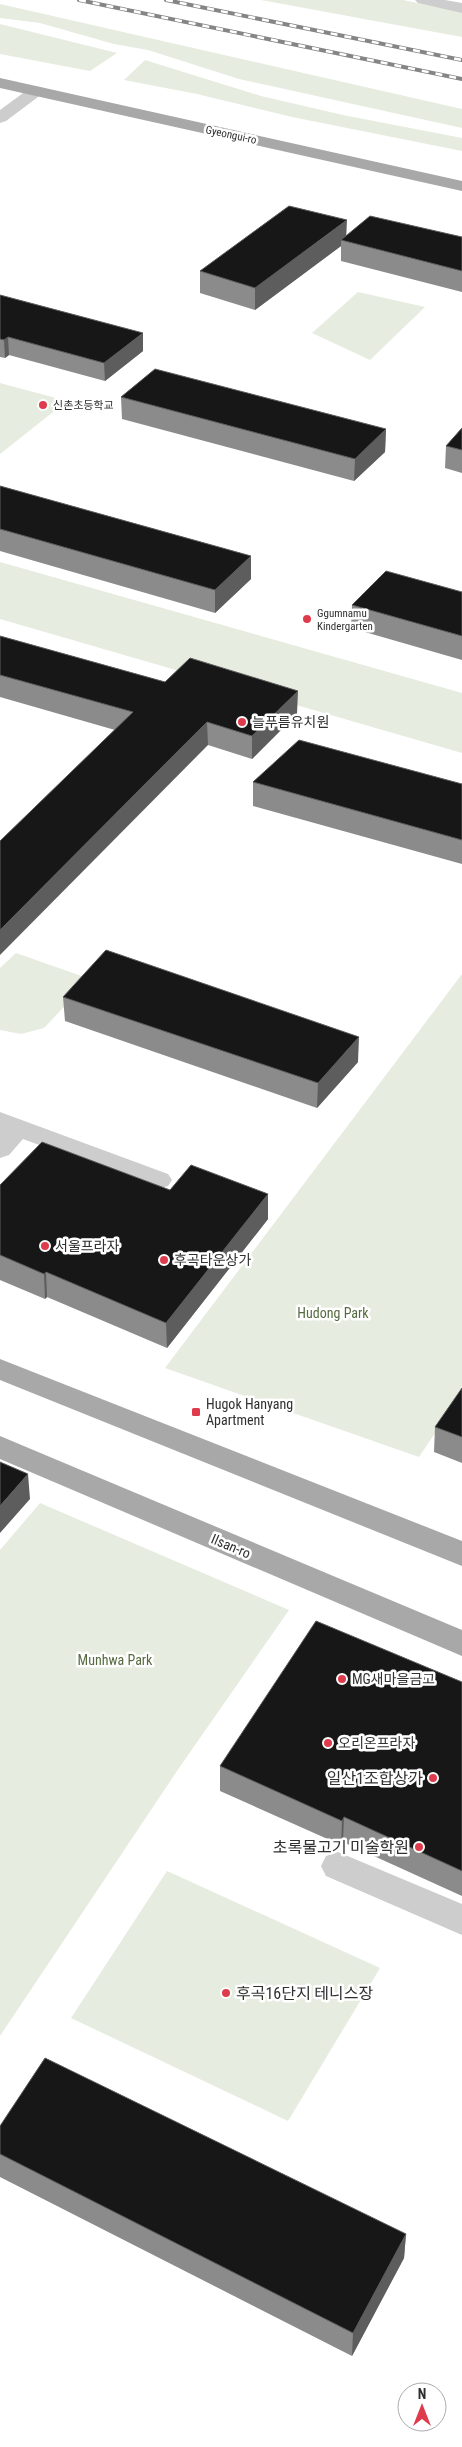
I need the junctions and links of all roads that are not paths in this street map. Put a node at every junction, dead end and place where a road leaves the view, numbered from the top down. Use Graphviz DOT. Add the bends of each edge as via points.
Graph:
graph roads {
  1 [pos="423,0"];
  2 [pos="462,8"];
  3 [pos="0,84"];
  4 [pos="36,91"];
  5 [pos="0,100"];
  6 [pos="17,104"];
  7 [pos="37,109"];
  8 [pos="0,118"];
  9 [pos="114,125"];
  10 [pos="462,186"];
  11 [pos="462,198"];
  12 [pos="9,1124"];
  13 [pos="0,1148"];
  14 [pos="158,1180"];
  15 [pos="0,1368"];
  16 [pos="0,1447"];
  17 [pos="462,1554"];
  18 [pos="462,1644"];
  19 [pos="338,1866"];
  20 [pos="462,1920"];
  1 -- 2 [label="street"];
  3 -- 4 [label="main road, Gyeongui-ro"];
  4 -- 6 [label="street"];
  4 -- 10 [label="main road, Gyeongui-ro"];
  5 -- 6 [label="main road"];
  6 -- 7 [label="main road"];
  6 -- 8 [label="street"];
  9 -- 11 [label="main road, Gyeongui-ro"];
  12 -- 13 [label="street"];
  12 -- 14 [label="street"];
  15 -- 17 [label="main road"];
  16 -- 18 [label="main road, Ilsan-ro"];
  19 -- 20 [label="street"];
}
